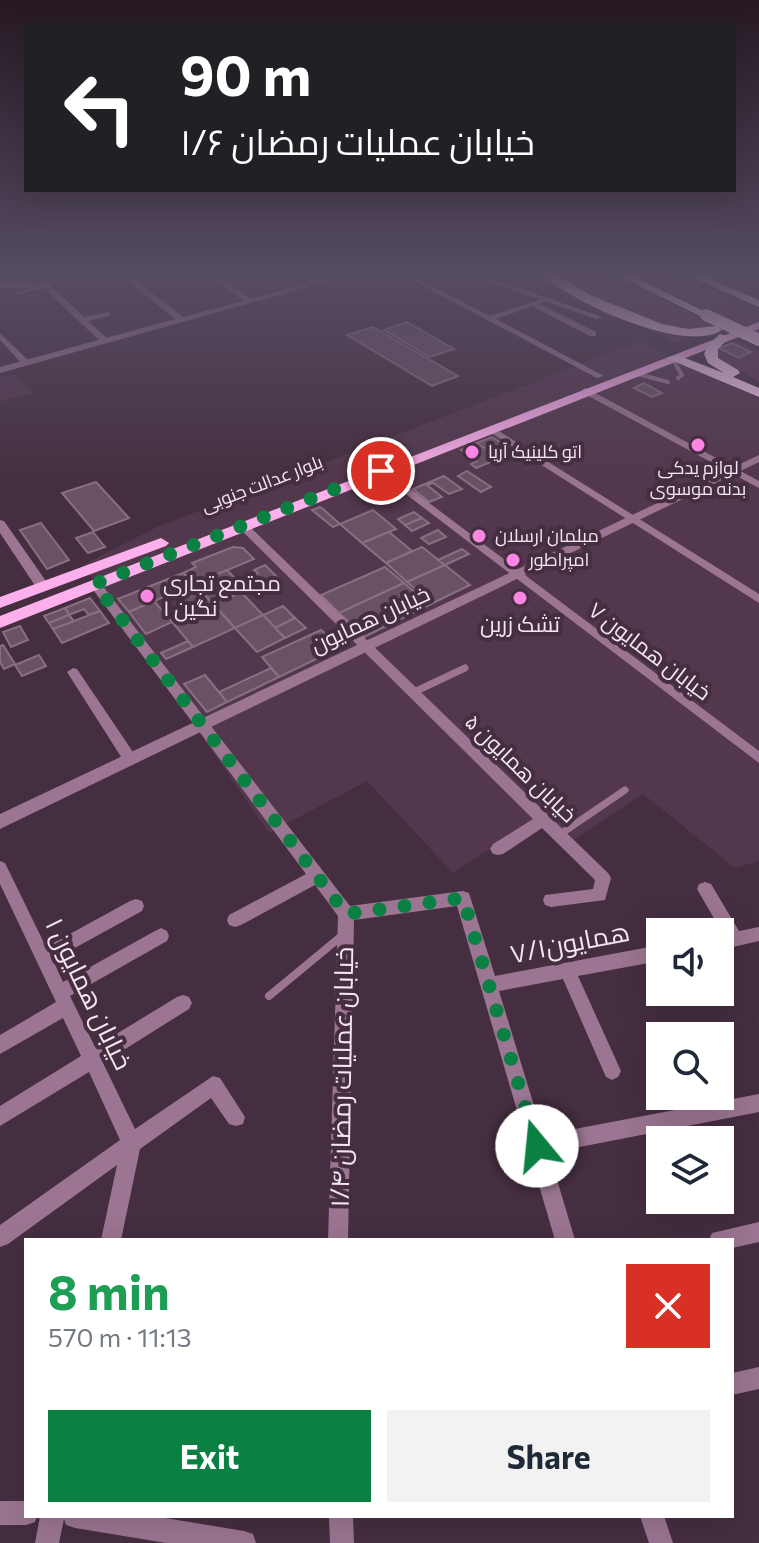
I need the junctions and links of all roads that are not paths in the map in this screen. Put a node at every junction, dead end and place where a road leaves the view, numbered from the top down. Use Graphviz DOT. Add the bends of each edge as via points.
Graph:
graph roads {
  1 [pos="8,344"];
  2 [pos="94,344"];
  3 [pos="538,344"];
  4 [pos="654,344"];
  5 [pos="695,344"];
  6 [pos="714,344"];
  7 [pos="672,353"];
  8 [pos="26,363"];
  9 [pos="0,370"];
  10 [pos="634,373"];
  11 [pos="600,376"];
  12 [pos="678,378"];
  13 [pos="668,382"];
  14 [pos="759,385"];
  15 [pos="586,391"];
  16 [pos="759,393"];
  17 [pos="491,429"];
  18 [pos="759,458"];
  19 [pos="381,471"];
  20 [pos="733,471"];
  21 [pos="759,485"];
  22 [pos="287,502"];
  23 [pos="634,520"];
  24 [pos="0,524"];
  25 [pos="243,526"];
  26 [pos="516,575"];
  27 [pos="95,584"];
  28 [pos="43,587"];
  29 [pos="759,599"];
  30 [pos="0,603"];
  31 [pos="0,622"];
  32 [pos="363,646"];
  33 [pos="465,668"];
  34 [pos="73,672"];
  35 [pos="412,693"];
  36 [pos="200,725"];
  37 [pos="759,758"];
  38 [pos="130,759"];
  39 [pos="625,790"];
  40 [pos="543,820"];
  41 [pos="0,822"];
  42 [pos="559,835"];
  43 [pos="498,849"];
  44 [pos="0,868"];
  45 [pos="317,876"];
  46 [pos="705,889"];
  47 [pos="551,900"];
  48 [pos="136,906"];
  49 [pos="718,918"];
  50 [pos="235,920"];
  51 [pos="346,924"];
  52 [pos="759,934"];
  53 [pos="161,936"];
  54 [pos="734,939"];
  55 [pos="646,956"];
  56 [pos="43,957"];
  57 [pos="567,970"];
  58 [pos="489,985"];
  59 [pos="269,996"];
  60 [pos="63,1000"];
  61 [pos="183,1003"];
  62 [pos="0,1045"];
  63 [pos="92,1061"];
  64 [pos="612,1071"];
  65 [pos="759,1103"];
  66 [pos="0,1117"];
  67 [pos="236,1117"];
  68 [pos="132,1143"];
  69 [pos="537,1146"];
  70 [pos="759,1232"];
  71 [pos="1,1237"];
  72 [pos="111,1238"];
  73 [pos="338,1238"];
  74 [pos="564,1238"];
  75 [pos="729,1238"];
  76 [pos="759,1378"];
  77 [pos="734,1384"];
  78 [pos="0,1513"];
  79 [pos="24,1513"];
  80 [pos="52,1518"];
  81 [pos="88,1518"];
  82 [pos="341,1518"];
  83 [pos="653,1518"];
  84 [pos="47,1543"];
  85 [pos="244,1543"];
  86 [pos="342,1543"];
  87 [pos="661,1543"];
  1 -- 8 [label="street"];
  2 -- 8 [label="street"];
  3 -- 11 [label="street"];
  4 -- 7 [label="highway"];
  5 -- 7 [label="main road, بلوار عدالت جنوبی"];
  6 -- 14 [label="highway" via="713,360"];
  7 -- 10 [label="main road, بلوار عدالت جنوبی"];
  7 -- 11 [label="main road, بلوار عدالت جنوبی"];
  7 -- 12 [label="lane" via="682,375"];
  7 -- 16 [label="highway"];
  8 -- 9 [label="street"];
  10 -- 13 [label="lane"];
  10 -- 15 [label="main road, بلوار عدالت جنوبی"];
  11 -- 22 [label="main road, بلوار عدالت جنوبی"];
  15 -- 17 [label="main road, بلوار عدالت جنوبی"];
  15 -- 20 [label="street"];
  17 -- 19 [label="main road, بلوار عدالت جنوبی"];
  17 -- 23 [label="street"];
  18 -- 20 [label="street, خیابان همایون"];
  19 -- 22 [label="main road, بلوار عدالت جنوبی"];
  19 -- 26 [label="street, خیابان همایون ۷"];
  20 -- 21 [label="street"];
  20 -- 23 [label="street, خیابان همایون"];
  22 -- 25 [label="main road, بلوار عدالت جنوبی"];
  22 -- 28 [label="main road, بلوار عدالت جنوبی"];
  23 -- 26 [label="street, خیابان همایون"];
  23 -- 29 [label="street"];
  24 -- 28 [label="street"];
  25 -- 27 [label="main road, بلوار عدالت جنوبی"];
  25 -- 32 [label="street, خیابان همایون ۵"];
  26 -- 32 [label="street, خیابان همایون"];
  26 -- 37 [label="street, خیابان همایون ۷"];
  27 -- 31 [label="main road, بلوار عدالت جنوبی"];
  27 -- 36 [label="street"];
  28 -- 30 [label="main road, بلوار عدالت جنوبی"];
  32 -- 35 [label="street, خیابان همایون ۵"];
  32 -- 36 [label="street, خیابان همایون"];
  33 -- 35 [label="lane"];
  34 -- 38 [label="street"];
  35 -- 40 [label="street, خیابان همایون ۵"];
  36 -- 38 [label="street, خیابان همایون"];
  36 -- 45 [label="street"];
  38 -- 41 [label="street, خیابان همایون"];
  39 -- 42 [label="lane"];
  40 -- 42 [label="street, خیابان همایون ۵"];
  40 -- 43 [label="street"];
  42 -- 47 [label="street, خیابان همایون ۵" via="603,878 599,895"];
  44 -- 56 [label="street, خیابان همایون ۱"];
  45 -- 50 [label="street"];
  45 -- 51 [label="street"];
  46 -- 49 [label="street"];
  48 -- 56 [label="street"];
  51 -- 58 [label="street" via="463,898"];
  51 -- 59 [label="lane"];
  51 -- 73 [label="street, خیابان عملیات رمضان ۱/۴"];
  52 -- 54 [label="street"];
  53 -- 60 [label="street"];
  55 -- 57 [label="street, همایون۷/۱"];
  56 -- 60 [label="street, خیابان همایون ۱"];
  57 -- 58 [label="street, همایون۷/۱"];
  57 -- 64 [label="street"];
  58 -- 69 [label="street"];
  60 -- 62 [label="street"];
  60 -- 63 [label="street, خیابان همایون ۱"];
  61 -- 63 [label="street"];
  63 -- 66 [label="street"];
  63 -- 68 [label="street, خیابان همایون ۱"];
  65 -- 69 [label="street"];
  67 -- 68 [label="street" via="213,1085"];
  68 -- 71 [label="street"];
  68 -- 72 [label="street"];
  69 -- 74 [label="street"];
  70 -- 75 [label="street"];
  76 -- 77 [label="street"];
  78 -- 79 [label="street"];
  80 -- 84 [label="street"];
  81 -- 85 [label="street"];
  82 -- 86 [label="street"];
  83 -- 87 [label="street"];
}
